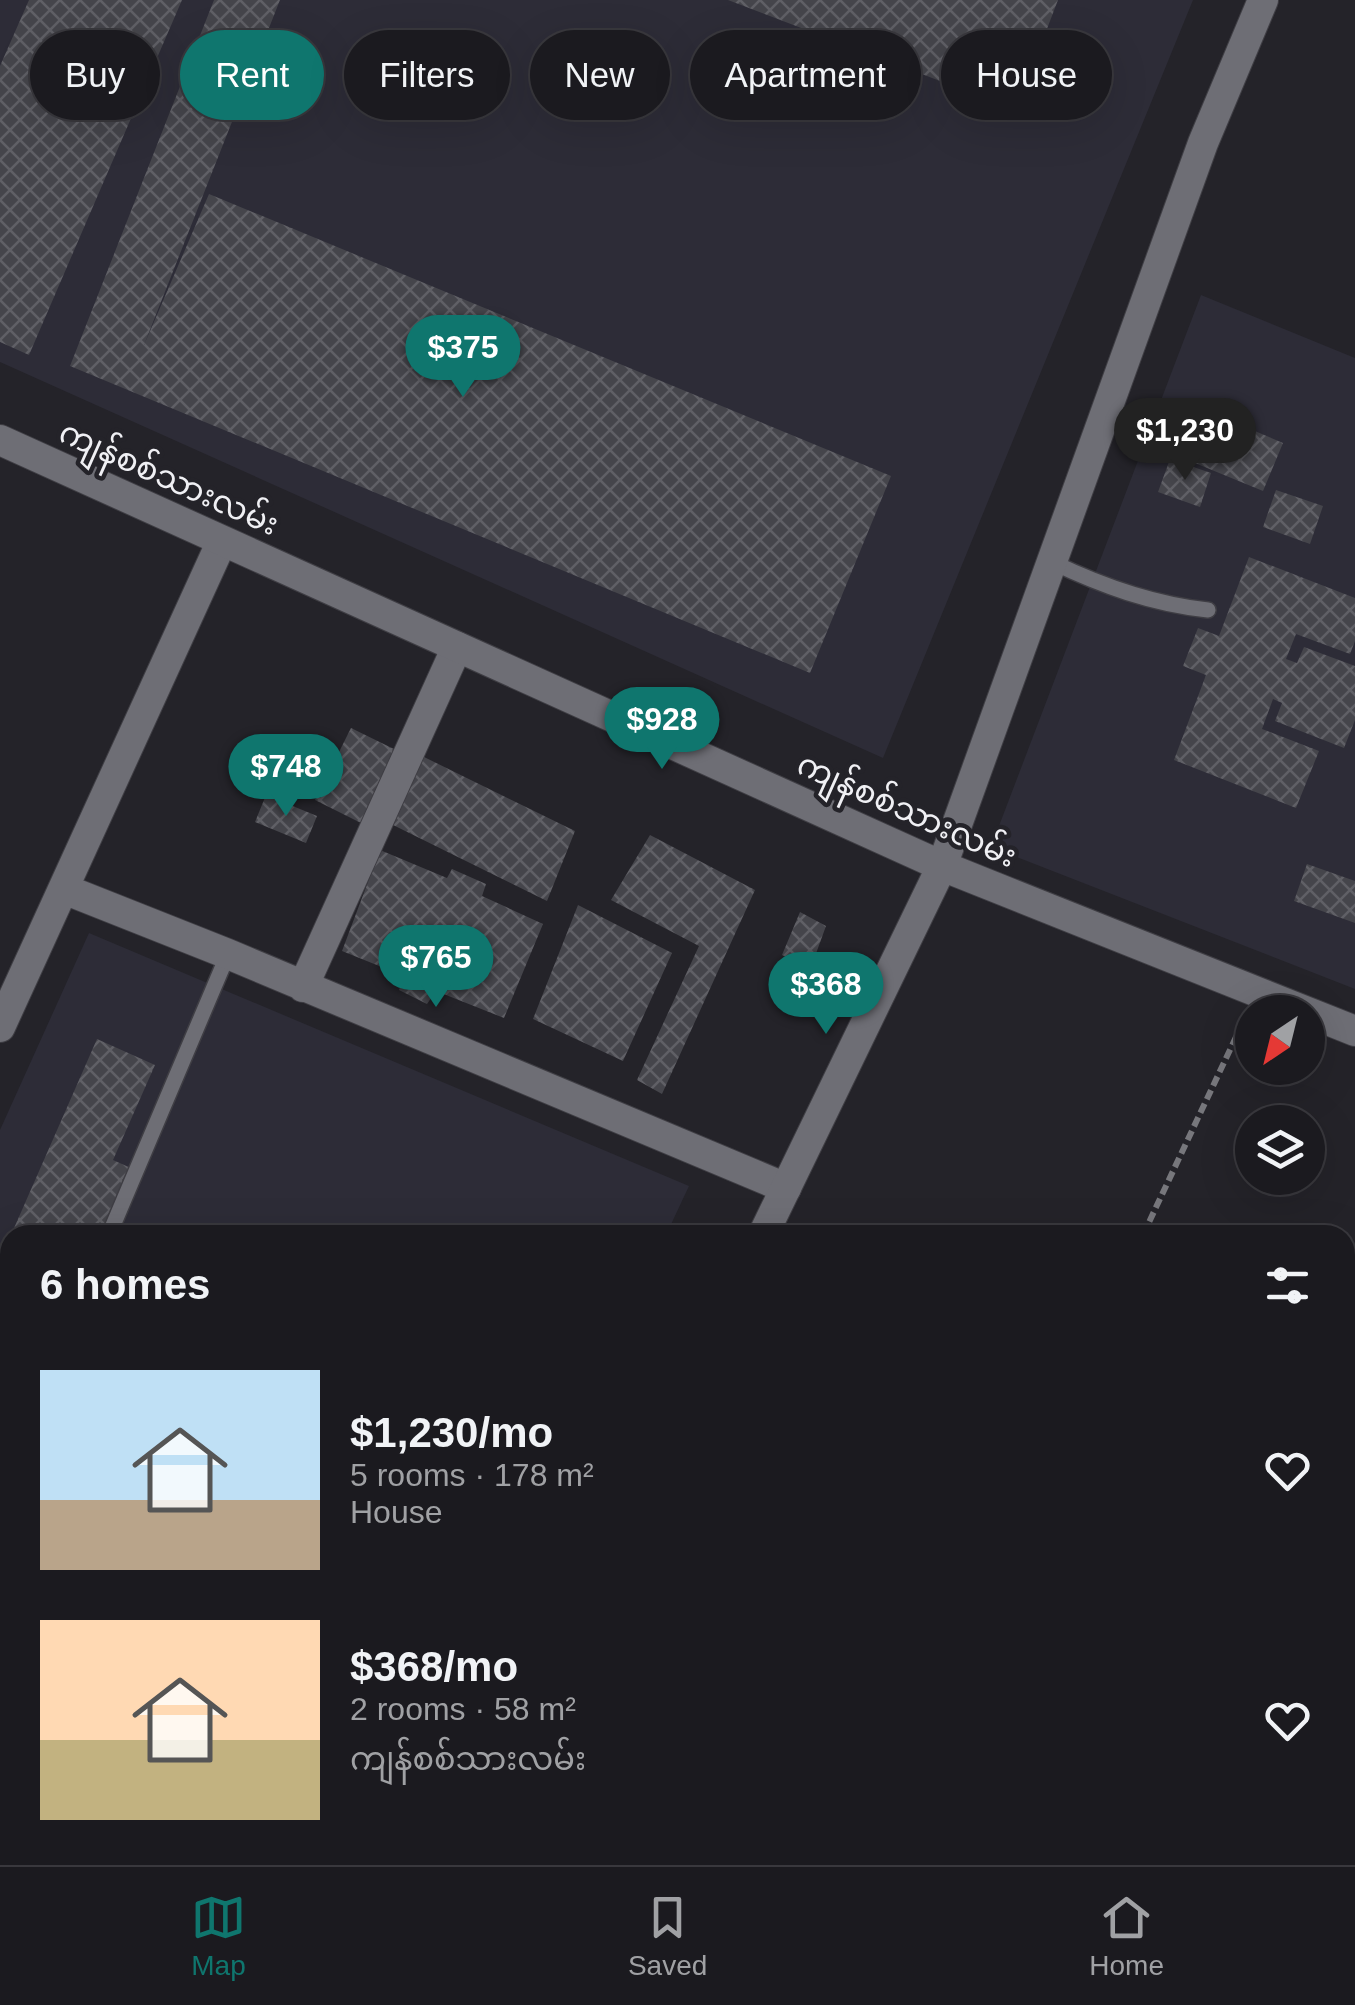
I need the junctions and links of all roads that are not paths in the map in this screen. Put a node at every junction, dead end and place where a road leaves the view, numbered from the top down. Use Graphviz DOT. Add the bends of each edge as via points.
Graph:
graph roads {
  1 [pos="1263,0"];
  2 [pos="0,440"];
  3 [pos="222,542"];
  4 [pos="1052,562"];
  5 [pos="1208,610"];
  6 [pos="457,647"];
  7 [pos="942,866"];
  8 [pos="64,889"];
  9 [pos="228,954"];
  10 [pos="304,987"];
  11 [pos="0,1027"];
  12 [pos="1355,1030"];
  13 [pos="786,1188"];
  14 [pos="114,1225"];
  15 [pos="768,1225"];
  1 -- 4 [label="street" via="1203,143"];
  2 -- 3 [label="street, ကျန်စစ်သားလမ်း"];
  3 -- 6 [label="street, ကျန်စစ်သားလမ်း"];
  3 -- 8 [label="street"];
  4 -- 5 [label="lane" via="1165,606"];
  4 -- 7 [label="street"];
  6 -- 7 [label="street, ကျန်စစ်သားလမ်း"];
  6 -- 10 [label="street"];
  7 -- 12 [label="street, ကျန်စစ်သားလမ်း"];
  7 -- 13 [label="street"];
  8 -- 9 [label="street"];
  8 -- 11 [label="street"];
  9 -- 10 [label="street"];
  9 -- 14 [label="lane"];
  10 -- 13 [label="street"];
  13 -- 15 [label="street"];
}
